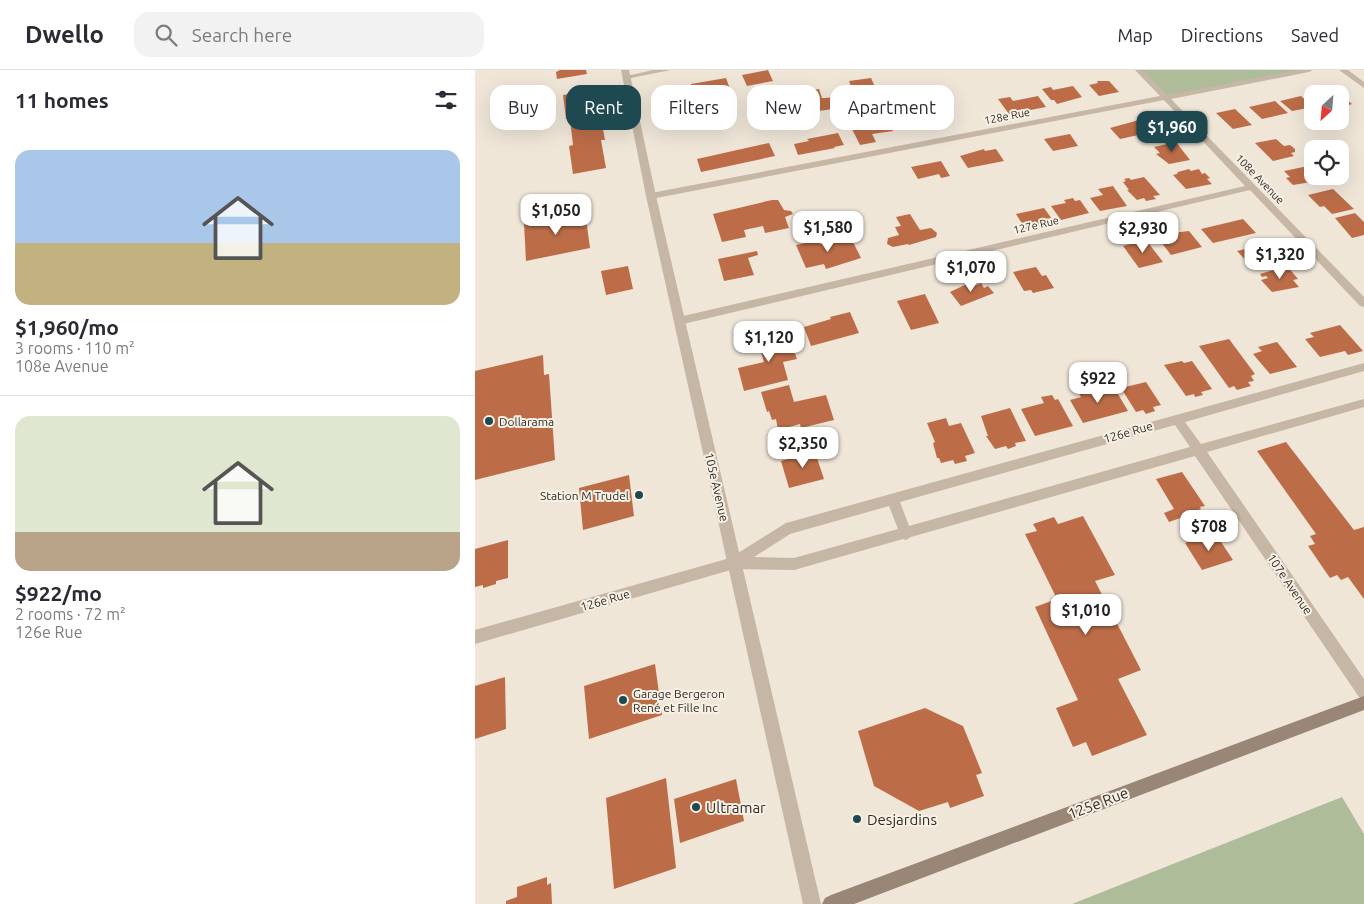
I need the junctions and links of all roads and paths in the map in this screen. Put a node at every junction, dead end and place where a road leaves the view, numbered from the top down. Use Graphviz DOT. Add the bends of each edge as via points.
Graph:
graph roads {
  1 [pos="667,70"];
  2 [pos="1139,70"];
  3 [pos="1309,70"];
  4 [pos="1343,70"];
  5 [pos="625,74"];
  6 [pos="1364,86"];
  7 [pos="1166,97"];
  8 [pos="1252,187"];
  9 [pos="651,196"];
  10 [pos="1364,303"];
  11 [pos="679,321"];
  12 [pos="1364,367"];
  13 [pos="1364,403"];
  14 [pos="1177,419"];
  15 [pos="1198,450"];
  16 [pos="892,498"];
  17 [pos="906,534"];
  18 [pos="734,563"];
  19 [pos="475,637"];
  20 [pos="1364,692"];
  21 [pos="1364,703"];
  22 [pos="812,904"];
  23 [pos="831,904"];
  1 -- 5 [label="street"];
  2 -- 7 [label="street, 108e Avenue"];
  3 -- 7 [label="street, 128e Rue"];
  4 -- 6 [label="street"];
  5 -- 9 [label="street, 105e Avenue"];
  7 -- 8 [label="street, 108e Avenue"];
  7 -- 9 [label="street, 128e Rue"];
  8 -- 10 [label="street, 108e Avenue"];
  8 -- 11 [label="street, 127e Rue"];
  9 -- 11 [label="street, 105e Avenue"];
  11 -- 18 [label="street, 105e Avenue"];
  12 -- 14 [label="street, 126e Rue"];
  13 -- 15 [label="street, 126e Rue"];
  14 -- 15 [label="street, 107e Avenue"];
  14 -- 16 [label="street, 126e Rue"];
  15 -- 17 [label="street, 126e Rue"];
  15 -- 20 [label="street, 107e Avenue"];
  16 -- 17 [label="street"];
  16 -- 18 [label="street, 126e Rue" via="786,529"];
  17 -- 18 [label="street, 126e Rue" via="794,564"];
  18 -- 19 [label="street, 126e Rue"];
  18 -- 22 [label="street, 105e Avenue"];
  21 -- 23 [label="main road, 125e Rue"];
}
